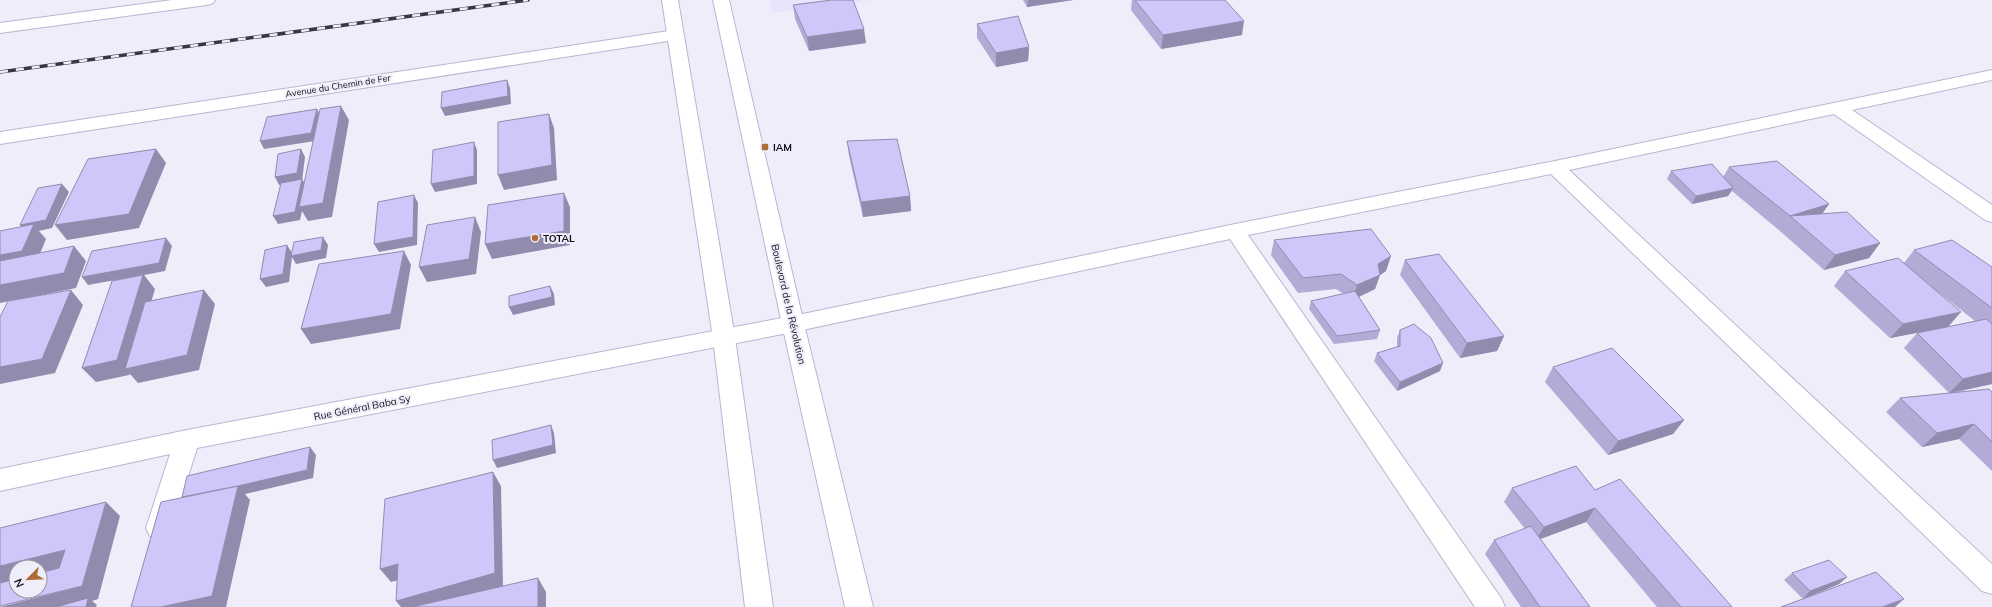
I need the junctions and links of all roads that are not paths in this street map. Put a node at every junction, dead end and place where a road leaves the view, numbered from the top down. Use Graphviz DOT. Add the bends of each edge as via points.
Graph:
graph roads {
  1 [pos="207,0"];
  2 [pos="670,0"];
  3 [pos="721,0"];
  4 [pos="0,28"];
  5 [pos="676,35"];
  6 [pos="1992,75"];
  7 [pos="1836,107"];
  8 [pos="0,138"];
  9 [pos="1556,166"];
  10 [pos="1992,215"];
  11 [pos="1235,231"];
  12 [pos="793,324"];
  13 [pos="724,338"];
  14 [pos="187,440"];
  15 [pos="0,480"];
  16 [pos="151,554"];
  17 [pos="1992,582"];
  18 [pos="759,607"];
  19 [pos="859,607"];
  20 [pos="1492,607"];
  1 -- 4 [label="street"];
  2 -- 5 [label="street"];
  3 -- 12 [label="street, Boulevard de la Révolution"];
  5 -- 8 [label="street, Avenue du Chemin de Fer"];
  5 -- 13 [label="street"];
  6 -- 7 [label="street, Rue Général Baba Sy"];
  7 -- 9 [label="street, Rue Général Baba Sy"];
  7 -- 10 [label="street"];
  9 -- 11 [label="street, Rue Général Baba Sy"];
  9 -- 17 [label="street"];
  11 -- 12 [label="street, Rue Général Baba Sy"];
  11 -- 20 [label="street"];
  12 -- 13 [label="street, Rue Général Baba Sy"];
  12 -- 19 [label="street, Boulevard de la Révolution"];
  13 -- 14 [label="street, Rue Général Baba Sy"];
  13 -- 18 [label="street"];
  14 -- 15 [label="street, Rue Général Baba Sy"];
  14 -- 16 [label="street"];
}
